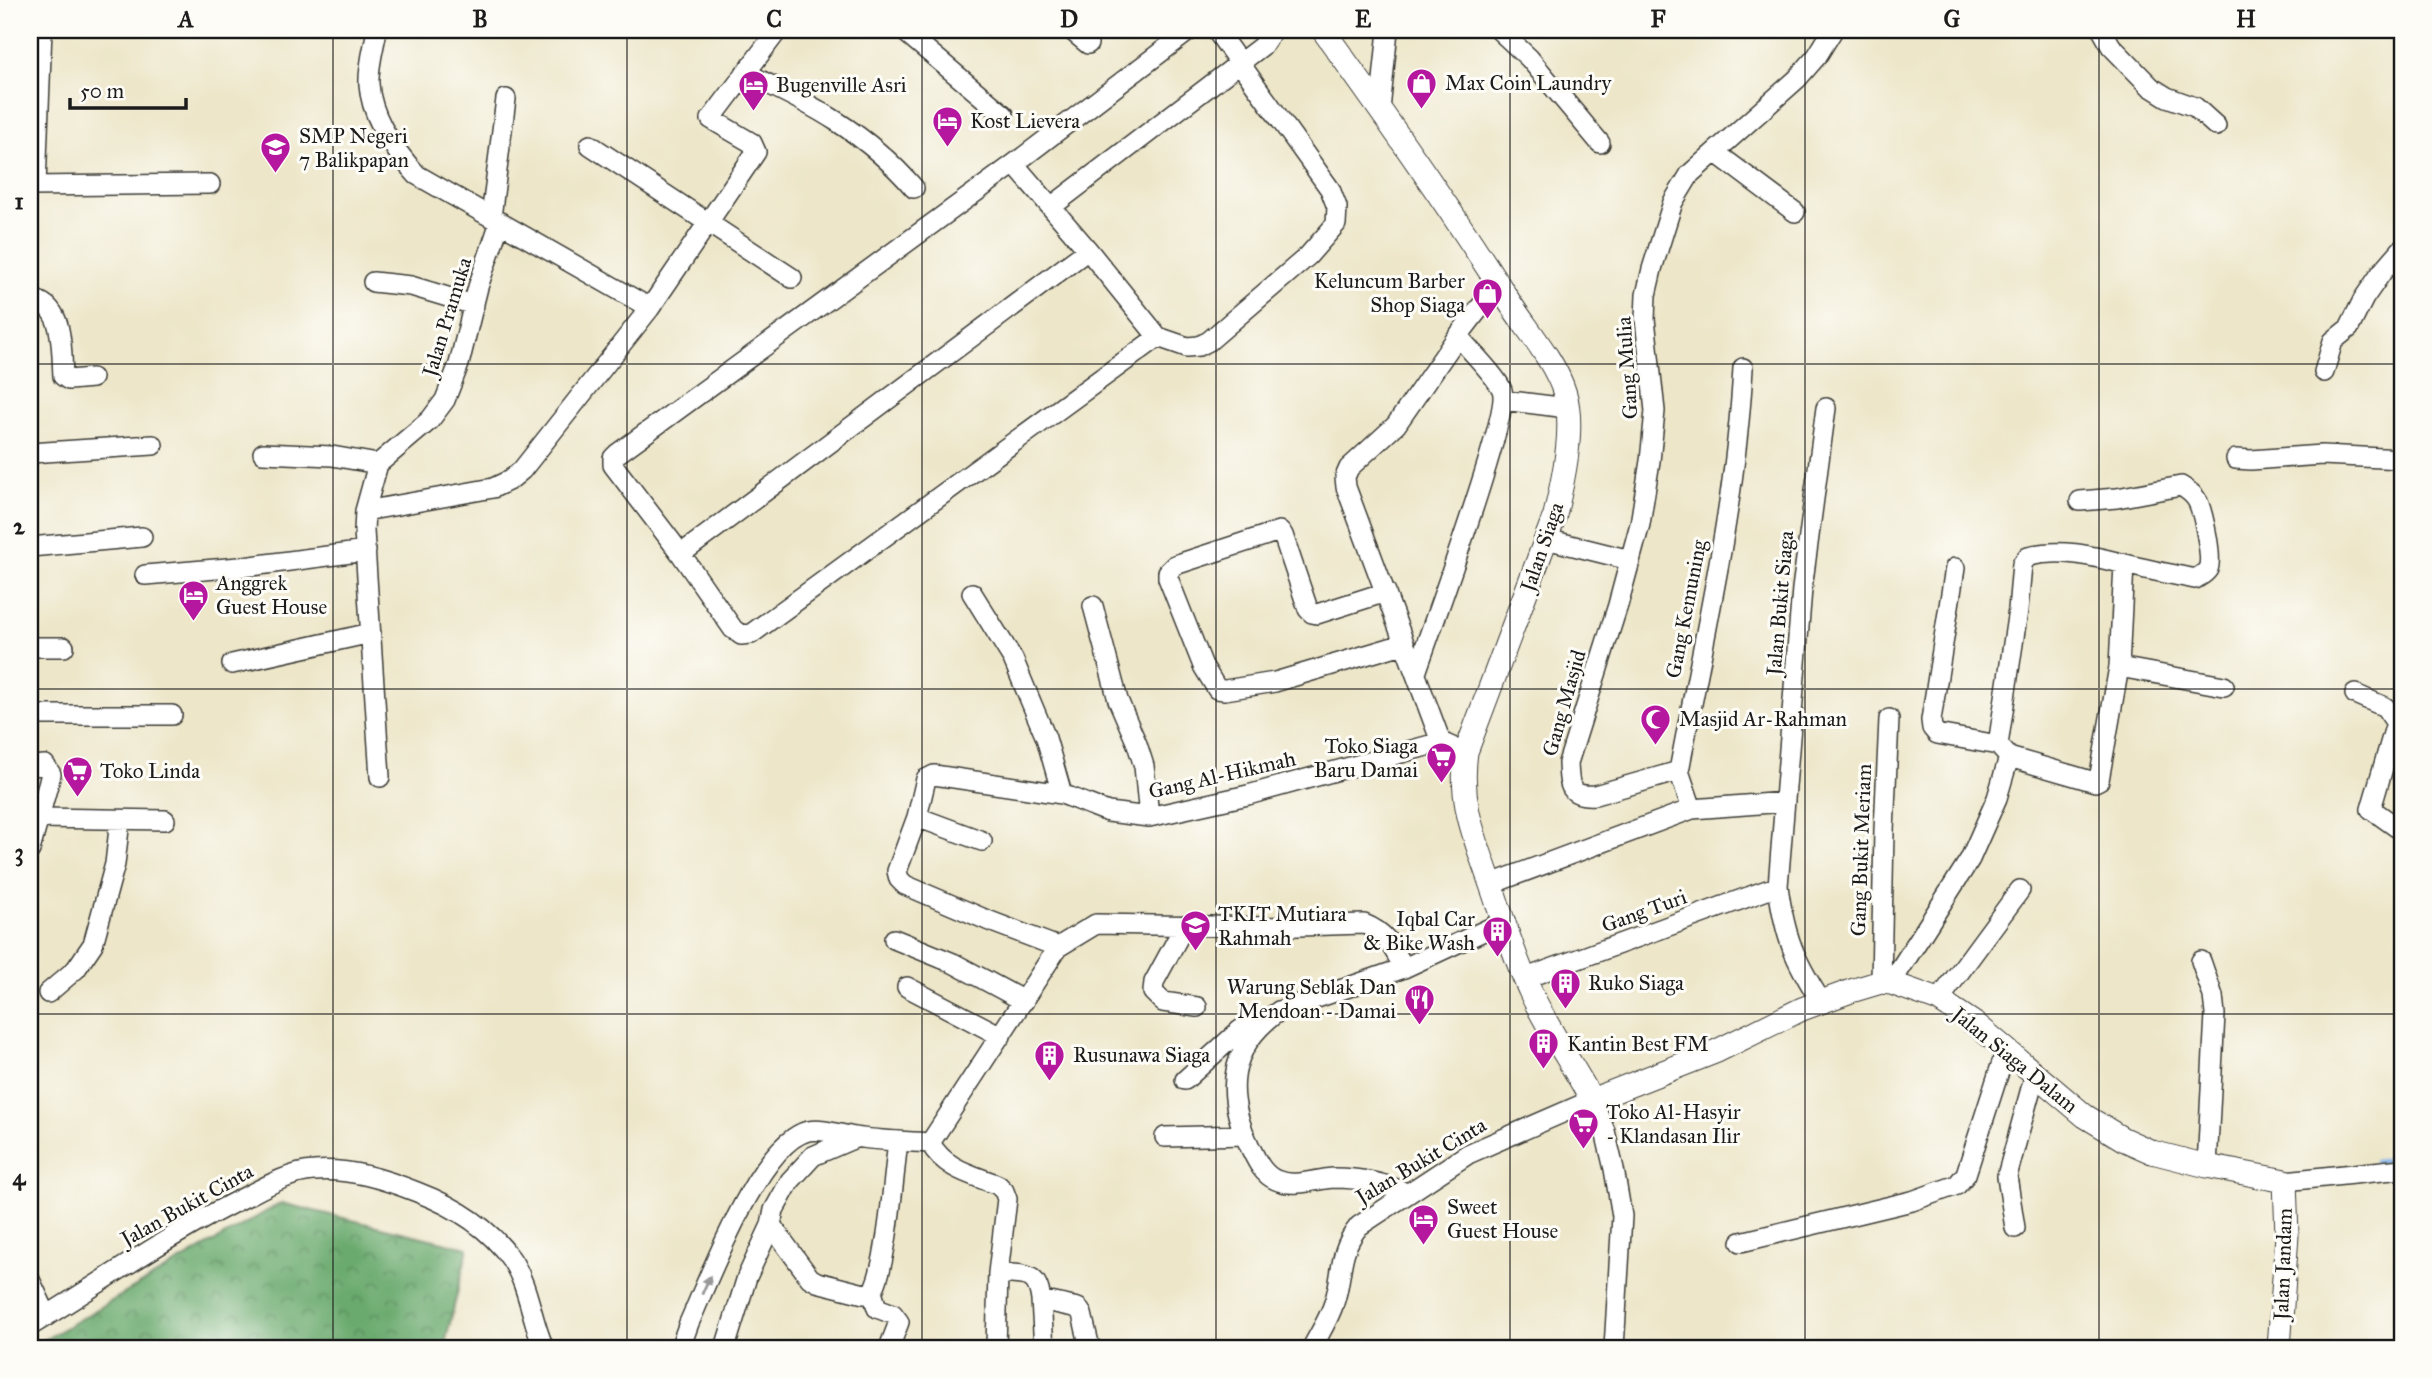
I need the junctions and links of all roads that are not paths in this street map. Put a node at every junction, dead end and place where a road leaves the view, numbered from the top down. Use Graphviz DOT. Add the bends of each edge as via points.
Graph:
graph roads {
  1 [pos="42,30"];
  2 [pos="377,30"];
  3 [pos="778,30"];
  4 [pos="903,30"];
  5 [pos="1071,30"];
  6 [pos="1190,30"];
  7 [pos="1216,30"];
  8 [pos="1273,30"];
  9 [pos="1323,30"];
  10 [pos="1388,30"];
  11 [pos="1499,30"];
  12 [pos="1833,30"];
  13 [pos="2102,30"];
  14 [pos="1088,44"];
  15 [pos="1240,63"];
  16 [pos="745,73"];
  17 [pos="506,99"];
  18 [pos="1380,110"];
  19 [pos="1004,115"];
  20 [pos="2216,126"];
  21 [pos="1600,144"];
  22 [pos="590,145"];
  23 [pos="1716,153"];
  24 [pos="1014,164"];
  25 [pos="210,184"];
  26 [pos="33,186"];
  27 [pos="914,188"];
  28 [pos="1051,206"];
  29 [pos="1795,212"];
  30 [pos="496,220"];
  31 [pos="708,224"];
  32 [pos="2402,249"];
  33 [pos="1088,250"];
  34 [pos="792,278"];
  35 [pos="373,282"];
  36 [pos="1498,284"];
  37 [pos="30,299"];
  38 [pos="474,305"];
  39 [pos="650,308"];
  40 [pos="1458,336"];
  41 [pos="1158,337"];
  42 [pos="1743,368"];
  43 [pos="2324,372"];
  44 [pos="92,378"];
  45 [pos="1503,400"];
  46 [pos="1567,408"];
  47 [pos="1826,408"];
  48 [pos="153,445"];
  49 [pos="30,453"];
  50 [pos="263,453"];
  51 [pos="2236,458"];
  52 [pos="2402,459"];
  53 [pos="379,464"];
  54 [pos="2080,500"];
  55 [pos="365,511"];
  56 [pos="142,537"];
  57 [pos="1546,539"];
  58 [pos="30,547"];
  59 [pos="366,551"];
  60 [pos="681,554"];
  61 [pos="1630,560"];
  62 [pos="2124,564"];
  63 [pos="1955,568"];
  64 [pos="145,575"];
  65 [pos="1386,592"];
  66 [pos="972,593"];
  67 [pos="1093,607"];
  68 [pos="371,633"];
  69 [pos="1403,644"];
  70 [pos="30,647"];
  71 [pos="64,648"];
  72 [pos="232,664"];
  73 [pos="2119,667"];
  74 [pos="1416,673"];
  75 [pos="2224,686"];
  76 [pos="2355,694"];
  77 [pos="30,715"];
  78 [pos="172,715"];
  79 [pos="1889,719"];
  80 [pos="1441,742"];
  81 [pos="2003,751"];
  82 [pos="1466,752"];
  83 [pos="30,766"];
  84 [pos="1679,771"];
  85 [pos="380,777"];
  86 [pos="1062,794"];
  87 [pos="1785,802"];
  88 [pos="1692,809"];
  89 [pos="917,817"];
  90 [pos="1149,817"];
  91 [pos="39,818"];
  92 [pos="120,820"];
  93 [pos="165,820"];
  94 [pos="2402,831"];
  95 [pos="982,841"];
  96 [pos="30,850"];
  97 [pos="1491,884"];
  98 [pos="1779,886"];
  99 [pos="2020,890"];
  100 [pos="1503,922"];
  101 [pos="1185,925"];
  102 [pos="894,939"];
  103 [pos="1058,947"];
  104 [pos="2201,961"];
  105 [pos="1404,968"];
  106 [pos="1526,978"];
  107 [pos="1886,983"];
  108 [pos="907,987"];
  109 [pos="48,993"];
  110 [pos="1938,1000"];
  111 [pos="1024,1001"];
  112 [pos="1822,1003"];
  113 [pos="1197,1007"];
  114 [pos="1263,1023"];
  115 [pos="1001,1036"];
  116 [pos="2006,1050"];
  117 [pos="2035,1074"];
  118 [pos="1185,1080"];
  119 [pos="1592,1100"];
  120 [pos="1244,1135"];
  121 [pos="856,1137"];
  122 [pos="1165,1137"];
  123 [pos="898,1140"];
  124 [pos="930,1143"];
  125 [pos="767,1165"];
  126 [pos="2207,1166"];
  127 [pos="2402,1169"];
  128 [pos="790,1181"];
  129 [pos="2285,1181"];
  130 [pos="1406,1193"];
  131 [pos="771,1225"];
  132 [pos="2015,1228"];
  133 [pos="1741,1242"];
  134 [pos="998,1273"];
  135 [pos="30,1280"];
  136 [pos="872,1292"];
  137 [pos="1041,1300"];
  138 [pos="47,1316"];
  139 [pos="30,1326"];
  140 [pos="544,1348"];
  141 [pos="680,1348"];
  142 [pos="725,1348"];
  143 [pos="889,1348"];
  144 [pos="996,1348"];
  145 [pos="1044,1348"];
  146 [pos="1090,1348"];
  147 [pos="1312,1348"];
  148 [pos="1614,1348"];
  149 [pos="2279,1348"];
  1 -- 26 [label="street"];
  2 -- 30 [label="street" via="369,83 383,128 417,175"];
  3 -- 16 [label="street"];
  4 -- 19 [label="street"];
  5 -- 14 [label="street"];
  6 -- 24 [label="street"];
  7 -- 15 [label="street"];
  8 -- 15 [label="street" via="1262,46"];
  9 -- 18 [label="street, Jalan Siaga"];
  10 -- 18 [label="street"];
  11 -- 21 [label="street" via="1529,58"];
  12 -- 23 [label="street, Gang Mulia" via="1797,79"];
  13 -- 20 [label="street" via="2111,46 2151,87 2195,107"];
  15 -- 28 [label="street"];
  15 -- 41 [label="street" via="1330,190 1336,224 1308,256 1209,341 1187,347"];
  16 -- 27 [label="street" via="834,119 892,163"];
  16 -- 31 [label="street" via="711,119 752,143 756,152"];
  17 -- 30 [label="street, Jalan Pramuka"];
  18 -- 36 [label="street, Jalan Siaga"];
  22 -- 31 [label="street"];
  23 -- 29 [label="street"];
  23 -- 61 [label="street, Gang Mulia" via="1690,174 1673,202 1651,269 1645,319 1656,411"];
  24 -- 28 [label="street"];
  24 -- 60 [label="street" via="613,458 613,465"];
  25 -- 26 [label="street"];
  28 -- 33 [label="street"];
  30 -- 38 [label="street, Jalan Pramuka"];
  30 -- 39 [label="street"];
  31 -- 34 [label="street"];
  31 -- 39 [label="street"];
  32 -- 43 [label="street" via="2364,298 2349,328 2333,341"];
  33 -- 41 [label="street"];
  33 -- 60 [label="street"];
  35 -- 38 [label="street" via="411,286"];
  36 -- 40 [label="street"];
  36 -- 46 [label="street, Jalan Siaga" via="1558,375"];
  37 -- 44 [label="street" via="43,302 54,313 63,376 69,380"];
  38 -- 53 [label="street, Jalan Pramuka" via="459,365 439,411"];
  39 -- 55 [label="street" via="510,480 493,488"];
  40 -- 45 [label="street" via="1501,388"];
  40 -- 65 [label="street" via="1396,425 1354,462 1345,477"];
  41 -- 60 [label="street" via="751,634 741,635 733,629"];
  42 -- 84 [label="street, Gang Kemuning" via="1731,491"];
  45 -- 46 [label="street"];
  45 -- 74 [label="street" via="1468,522"];
  46 -- 57 [label="street, Jalan Siaga" via="1562,483"];
  47 -- 87 [label="street, Jalan Bukit Siaga" via="1802,589"];
  48 -- 49 [label="street"];
  50 -- 53 [label="street" via="332,456"];
  51 -- 52 [label="street" via="2322,455"];
  53 -- 55 [label="street"];
  54 -- 62 [label="street" via="2181,486 2195,497 2210,556 2203,575 2194,579"];
  55 -- 59 [label="street"];
  56 -- 58 [label="street"];
  57 -- 61 [label="street"];
  57 -- 82 [label="street, Jalan Siaga"];
  59 -- 64 [label="street"];
  59 -- 68 [label="street"];
  61 -- 84 [label="street, Gang Masjid" via="1568,763 1569,783 1581,796 1595,795"];
  62 -- 73 [label="street"];
  62 -- 81 [label="street" via="2095,555 2055,552 2028,556 2022,564"];
  63 -- 81 [label="street" via="1932,728 1937,734"];
  65 -- 69 [label="street"];
  65 -- 69 [label="street" via="1312,613 1279,531 1175,565 1168,572 1203,666 1217,689 1275,682"];
  66 -- 86 [label="street" via="1013,659 1046,738"];
  67 -- 90 [label="street" via="1118,700 1144,766"];
  68 -- 72 [label="street"];
  68 -- 85 [label="street"];
  69 -- 74 [label="street"];
  70 -- 71 [label="street"];
  73 -- 75 [label="street"];
  73 -- 81 [label="street" via="2099,780"];
  74 -- 80 [label="street"];
  76 -- 94 [label="street" via="2385,707 2396,723 2371,809"];
  77 -- 78 [label="street"];
  79 -- 107 [label="street, Gang Bukit Meriam" via="1884,831"];
  80 -- 82 [label="street"];
  80 -- 90 [label="street, Gang Al-Hikmah"];
  81 -- 107 [label="street" via="1997,798 1970,859"];
  82 -- 97 [label="street, Jalan Siaga" via="1465,802"];
  83 -- 91 [label="street" via="45,765 51,771"];
  84 -- 88 [label="street, Gang Kemuning"];
  86 -- 89 [label="street, Gang Al-Hikmah" via="934,775 926,779"];
  86 -- 90 [label="street, Gang Al-Hikmah" via="1108,812"];
  87 -- 88 [label="street"];
  87 -- 98 [label="street, Jalan Bukit Siaga"];
  88 -- 97 [label="street"];
  89 -- 95 [label="street"];
  89 -- 103 [label="street" via="897,871 905,885"];
  91 -- 92 [label="street"];
  91 -- 96 [label="street"];
  92 -- 93 [label="street"];
  92 -- 109 [label="street" via="115,864 93,944 76,969"];
  97 -- 100 [label="street, Jalan Siaga"];
  98 -- 106 [label="street, Gang Turi"];
  98 -- 112 [label="street, Jalan Bukit Siaga" via="1783,922 1797,963"];
  99 -- 110 [label="street"];
  100 -- 105 [label="street"];
  100 -- 106 [label="street, Jalan Siaga"];
  101 -- 103 [label="street" via="1096,924"];
  101 -- 105 [label="street" via="1364,924 1389,939"];
  101 -- 113 [label="street" via="1153,992 1163,1002"];
  102 -- 111 [label="street" via="953,963"];
  103 -- 111 [label="street"];
  104 -- 126 [label="street" via="2214,1014"];
  105 -- 114 [label="street" via="1279,1012"];
  106 -- 119 [label="street, Jalan Siaga"];
  107 -- 110 [label="street, Jalan Siaga Dalam"];
  107 -- 112 [label="street"];
  108 -- 115 [label="street"];
  110 -- 116 [label="street, Jalan Siaga Dalam"];
  111 -- 115 [label="street"];
  112 -- 119 [label="street"];
  114 -- 118 [label="street" via="1239,1031"];
  114 -- 120 [label="street" via="1249,1037 1233,1080"];
  115 -- 124 [label="street"];
  116 -- 117 [label="street, Jalan Siaga Dalam"];
  116 -- 133 [label="street" via="1966,1174 1957,1185 1912,1201"];
  117 -- 126 [label="street, Jalan Siaga Dalam" via="2123,1139 2152,1152"];
  117 -- 132 [label="street" via="2007,1177"];
  119 -- 130 [label="street, Jalan Bukit Cinta" via="1468,1154"];
  119 -- 148 [label="street" via="1605,1131 1622,1216"];
  120 -- 122 [label="street"];
  120 -- 130 [label="street" via="1258,1163 1277,1180 1357,1179"];
  121 -- 123 [label="street"];
  121 -- 125 [label="street" via="808,1131 795,1136"];
  121 -- 128 [label="street" via="813,1156"];
  123 -- 124 [label="street"];
  123 -- 136 [label="street" via="877,1286"];
  124 -- 134 [label="street" via="938,1157 951,1166 1004,1191 1007,1199"];
  125 -- 128 [label="street"];
  141 -- 125 [label="street, one-way" via="720,1254"];
  126 -- 129 [label="street, Jalan Siaga Dalam"];
  127 -- 129 [label="street"];
  128 -- 131 [label="street"];
  129 -- 149 [label="street, Jalan Jandam" via="2287,1235"];
  130 -- 147 [label="street, Jalan Bukit Cinta" via="1348,1239 1333,1306"];
  131 -- 136 [label="street" via="810,1278 864,1294"];
  131 -- 142 [label="street" via="747,1277"];
  134 -- 137 [label="street" via="1036,1280"];
  134 -- 144 [label="street"];
  135 -- 138 [label="street"];
  136 -- 143 [label="street" via="877,1308 893,1314 899,1322"];
  137 -- 145 [label="street"];
  137 -- 146 [label="street" via="1078,1308"];
  138 -- 139 [label="street, Jalan Bukit Cinta"];
  138 -- 140 [label="street, Jalan Bukit Cinta" via="170,1237 269,1185 312,1171 356,1172 438,1200 488,1232 511,1259 527,1291"];
}
